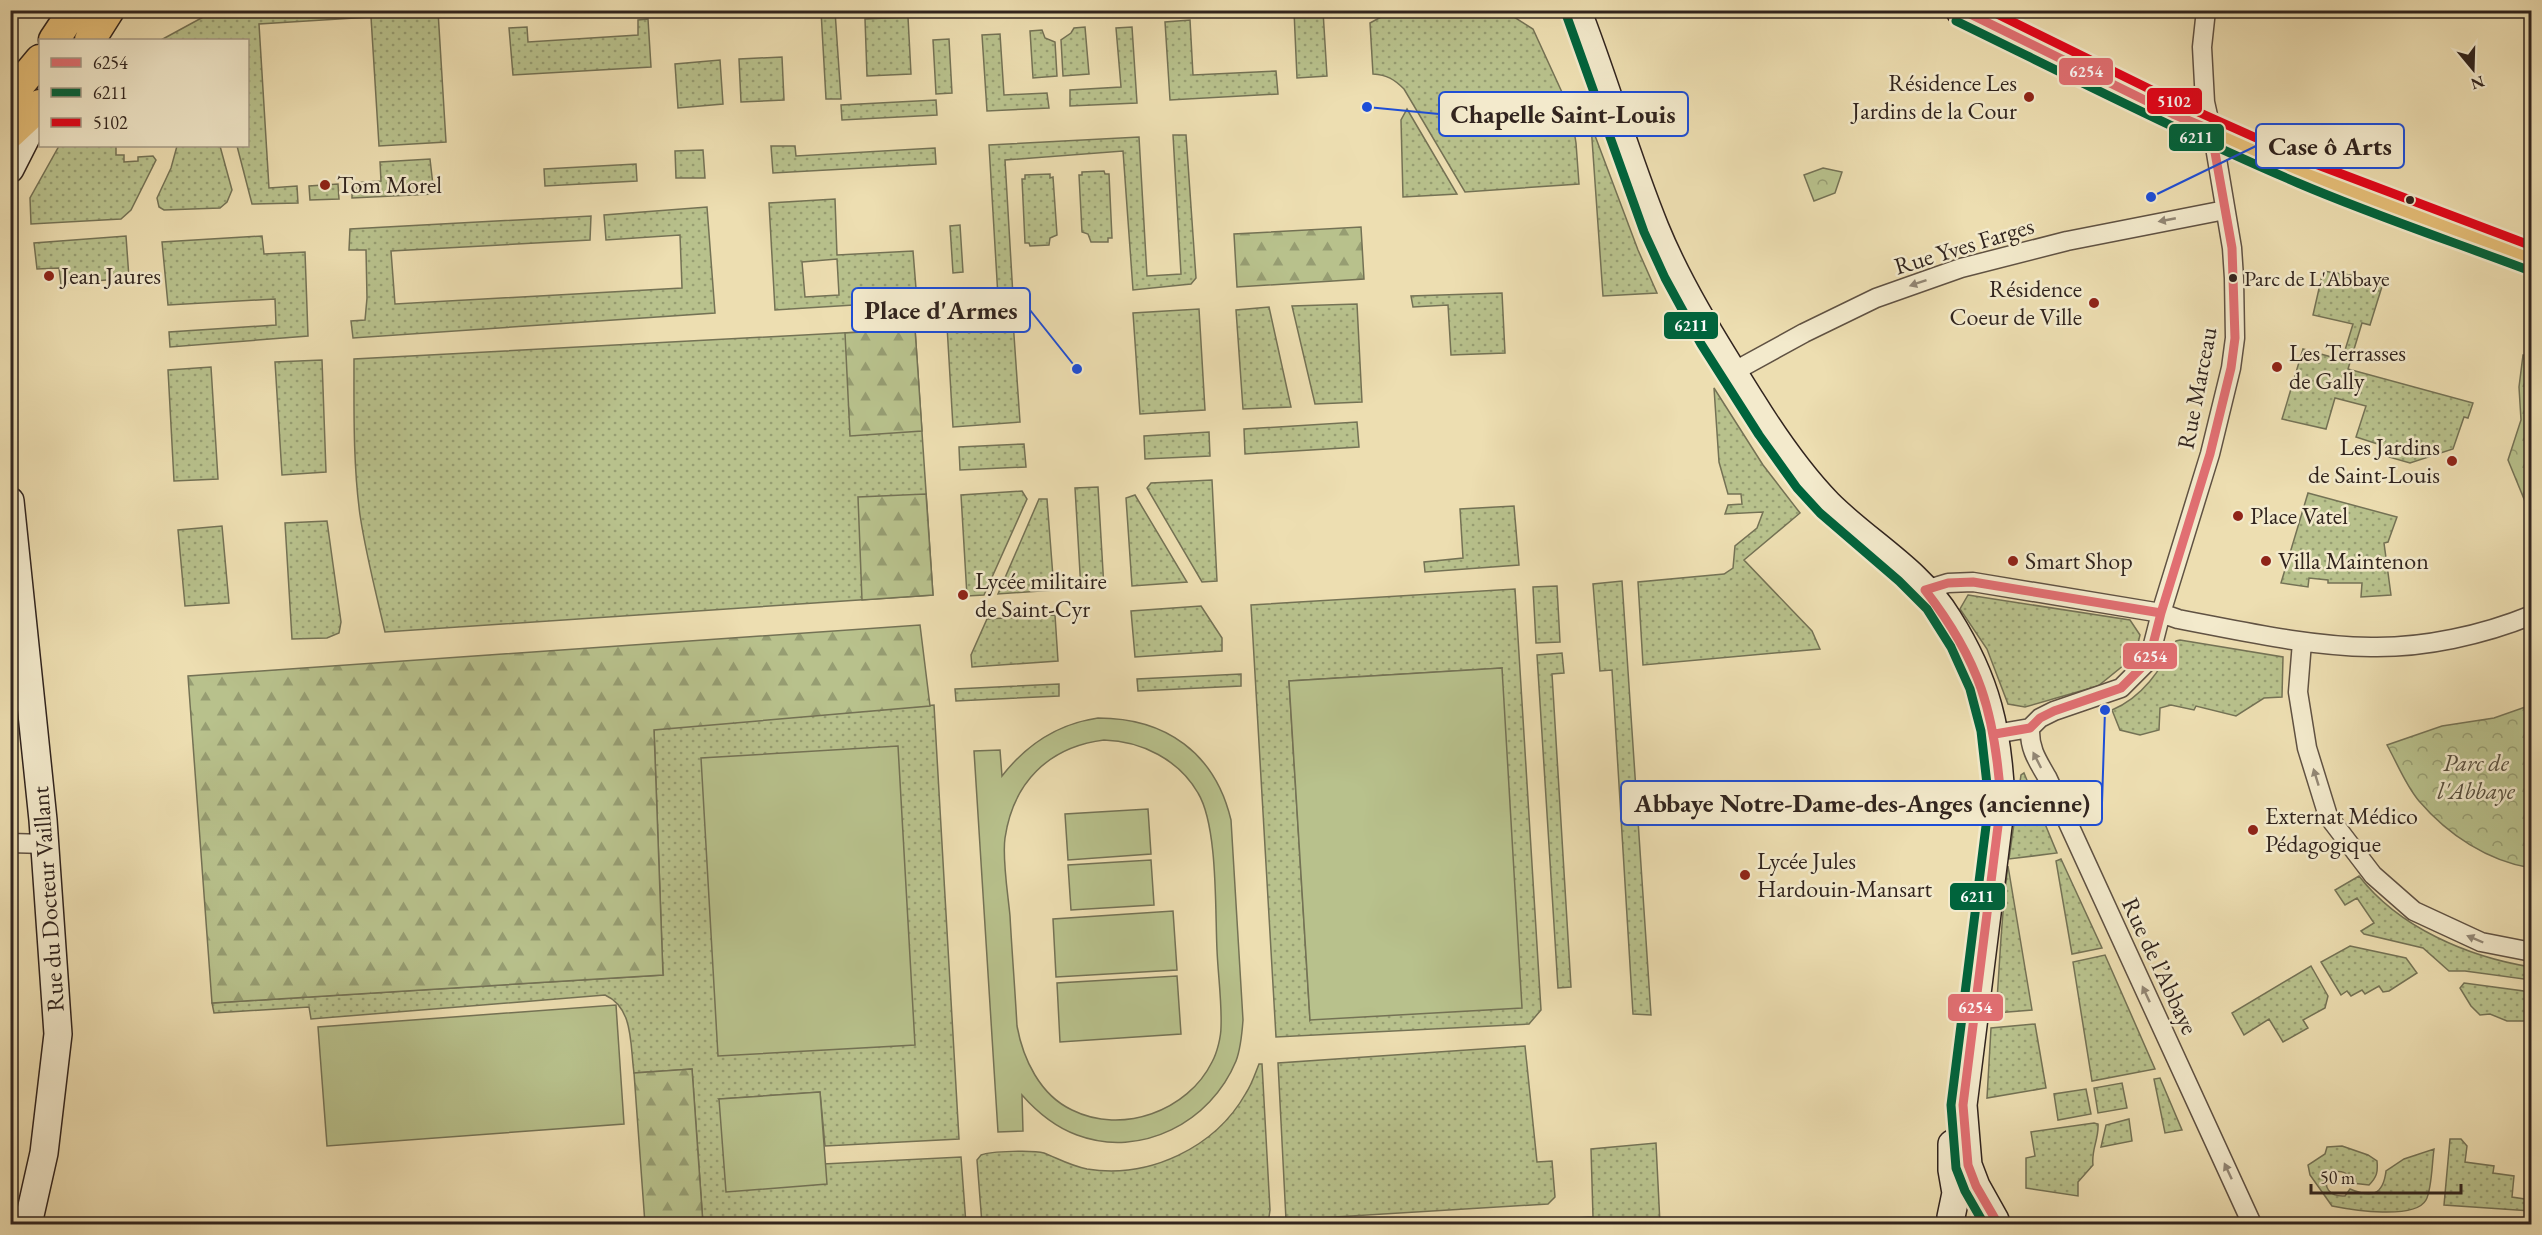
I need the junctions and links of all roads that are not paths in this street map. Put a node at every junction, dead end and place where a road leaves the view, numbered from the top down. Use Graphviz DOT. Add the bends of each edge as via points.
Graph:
graph roads {
  1 [pos="74,10"];
  2 [pos="109,10"];
  3 [pos="1577,10"];
  4 [pos="1961,10"];
  5 [pos="2206,10"];
  6 [pos="1995,19"];
  7 [pos="55,39"];
  8 [pos="91,39"];
  9 [pos="39,61"];
  10 [pos="10,96"];
  11 [pos="39,106"];
  12 [pos="39,112"];
  13 [pos="2211,130"];
  14 [pos="10,133"];
  15 [pos="10,169"];
  16 [pos="2225,210"];
  17 [pos="2532,259"];
  18 [pos="1733,372"];
  19 [pos="10,501"];
  20 [pos="1925,590"];
  21 [pos="2161,613"];
  22 [pos="2532,615"];
  23 [pos="16,619"];
  24 [pos="2302,642"];
  25 [pos="2030,728"];
  26 [pos="1995,734"];
  27 [pos="10,843"];
  28 [pos="45,844"];
  29 [pos="2532,952"];
  30 [pos="1963,1105"];
  31 [pos="44,1153"];
  32 [pos="1948,1221"];
  33 [pos="1996,1222"];
  34 [pos="28,1224"];
  35 [pos="43,1224"];
  36 [pos="2252,1224"];
  1 -- 7 [label="main road"];
  2 -- 8 [label="main road"];
  3 -- 18 [label="street" via="1655,228 1684,291"];
  4 -- 6 [label="main road"];
  5 -- 13 [label="street, Rue Marceau" via="2202,47"];
  6 -- 13 [label="main road" via="2173,114"];
  9 -- 10 [label="main road"];
  11 -- 14 [label="main road"];
  12 -- 15 [label="street"];
  13 -- 16 [label="street, Rue Marceau"];
  13 -- 17 [label="main road" via="2305,173"];
  16 -- 18 [label="street, Rue Yves Farges, one-way" via="2067,241 1961,268 1876,298"];
  16 -- 21 [label="street, Rue Marceau" via="2232,248 2235,306 2231,368 2210,454"];
  18 -- 20 [label="street" via="1780,448 1828,504"];
  19 -- 23 [label="street, Rue du Docteur Vaillant"];
  20 -- 21 [label="street" via="1948,583 1973,582"];
  20 -- 26 [label="street" via="1948,617 1977,672"];
  21 -- 24 [label="street"];
  21 -- 25 [label="street, Rue Marceau" via="2149,660 2121,688 2054,711"];
  22 -- 24 [label="street" via="2500,628 2423,643 2373,647"];
  23 -- 28 [label="street, Rue du Docteur Vaillant"];
  29 -- 24 [label="street, one-way" via="2481,942 2414,911 2373,875 2328,816 2307,748 2298,692"];
  25 -- 26 [label="street"];
  36 -- 25 [label="street, Rue de l’Abbaye, one-way" via="2035,758 2029,742"];
  26 -- 30 [label="street" via="2001,802"];
  27 -- 28 [label="street"];
  28 -- 31 [label="street, Rue du Docteur Vaillant" via="58,1034"];
  30 -- 32 [label="street" via="1952,1142 1956,1193"];
  30 -- 33 [label="street" via="1968,1165"];
  31 -- 34 [label="street, Rue du Docteur Vaillant"];
  31 -- 35 [label="street, Rue du Docteur Vaillant"];
  32 -- 33 [label="street" via="1970,1210 1988,1214"];
}
